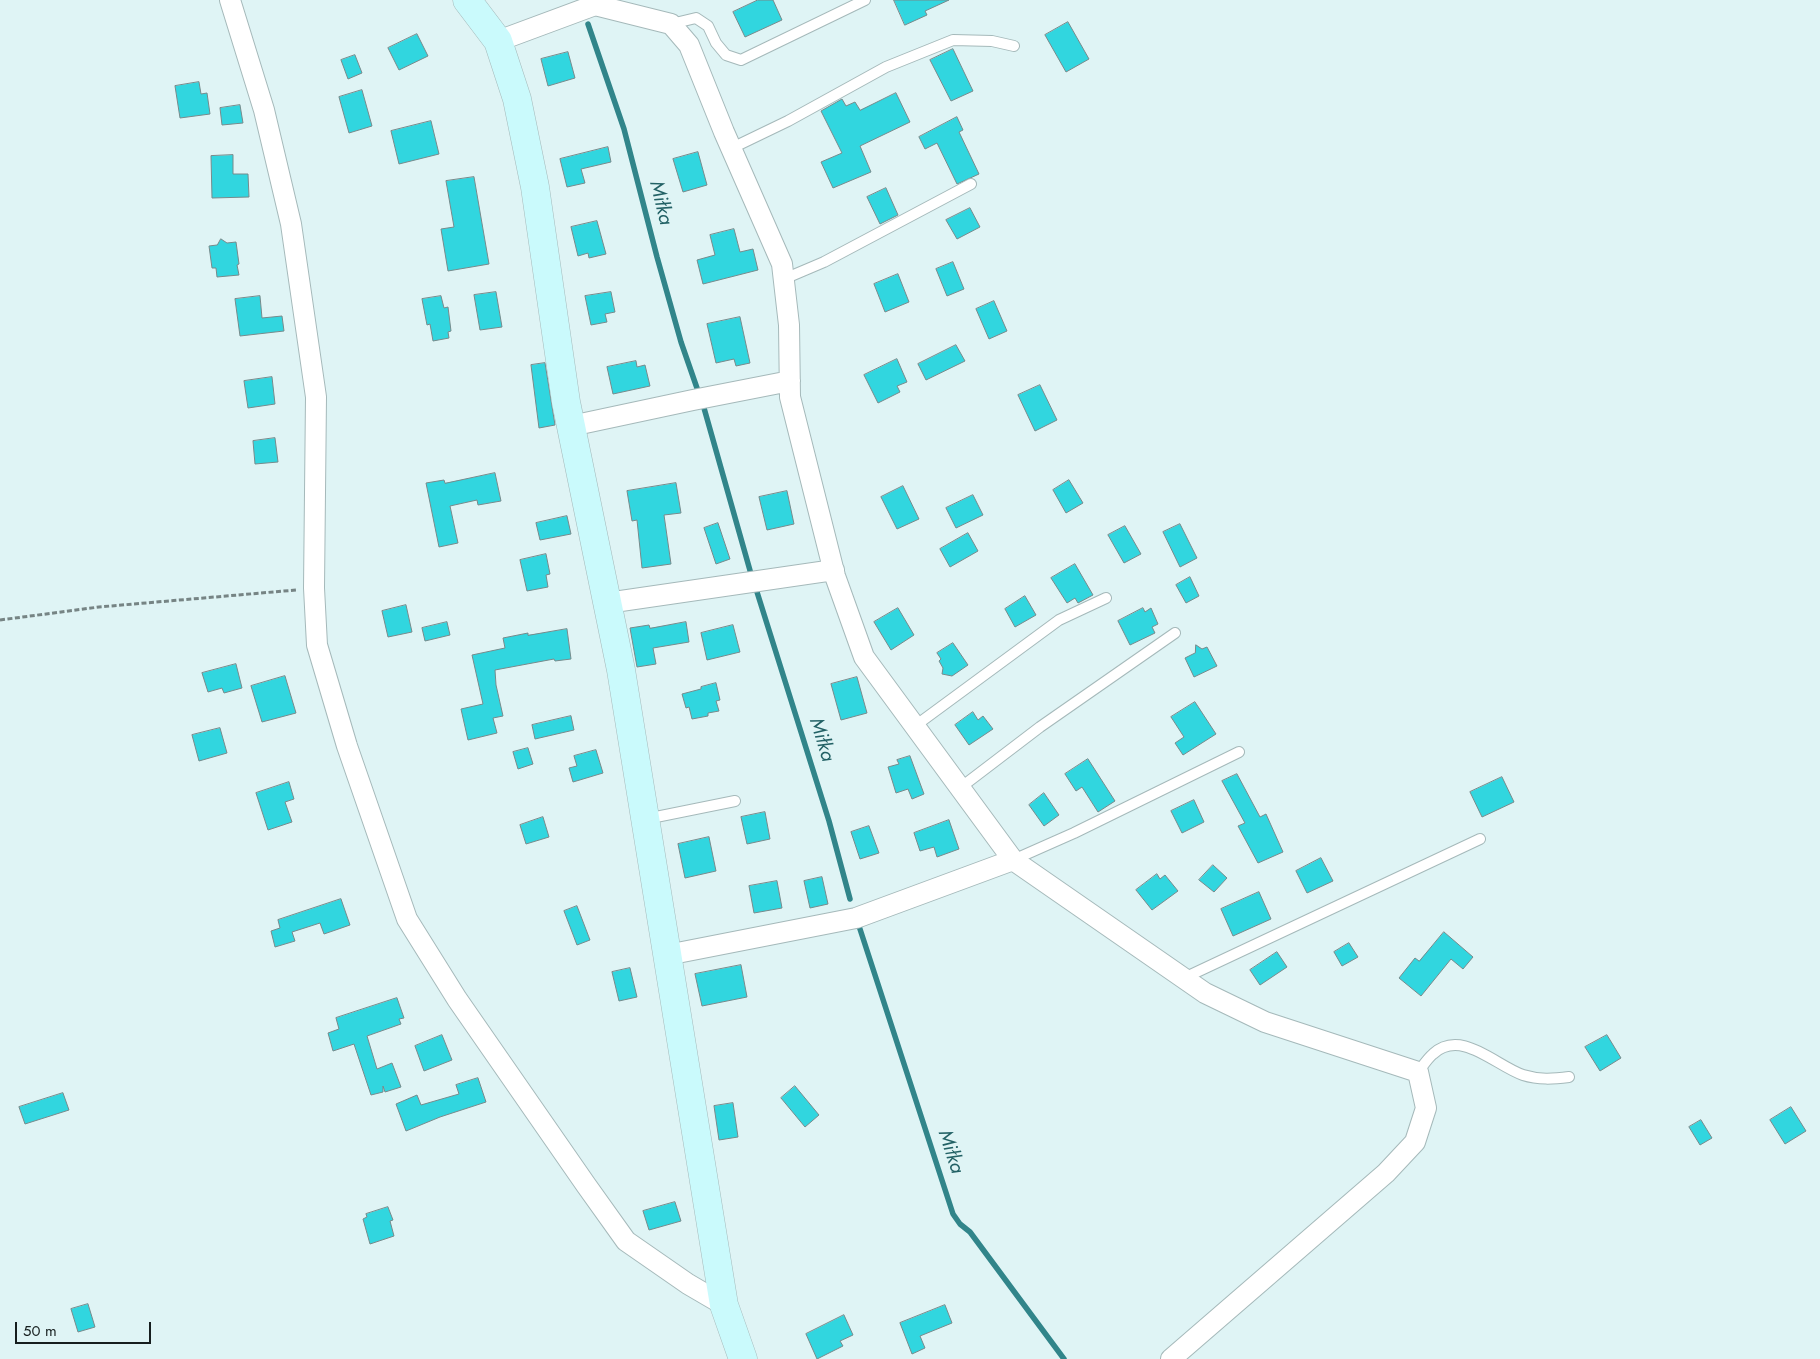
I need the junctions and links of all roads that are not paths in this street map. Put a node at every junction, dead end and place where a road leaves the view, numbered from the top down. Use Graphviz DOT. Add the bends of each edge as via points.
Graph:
graph roads {
  1 [pos="230,0"];
  2 [pos="467,0"];
  3 [pos="866,0"];
  4 [pos="595,2"];
  5 [pos="671,24"];
  6 [pos="498,41"];
  7 [pos="1014,46"];
  8 [pos="732,148"];
  9 [pos="972,184"];
  10 [pos="784,279"];
  11 [pos="790,381"];
  12 [pos="571,426"];
  13 [pos="834,570"];
  14 [pos="1106,598"];
  15 [pos="607,603"];
  16 [pos="1175,633"];
  17 [pos="915,726"];
  18 [pos="1239,752"];
  19 [pos="960,788"];
  20 [pos="735,801"];
  21 [pos="645,820"];
  22 [pos="1480,839"];
  23 [pos="1013,860"];
  24 [pos="667,955"];
  25 [pos="1184,978"];
  26 [pos="1418,1072"];
  27 [pos="1569,1077"];
  28 [pos="724,1305"];
  29 [pos="743,1359"];
  30 [pos="1171,1359"];
  1 -- 28 [label="street" via="264,110 291,224 316,397 314,588 317,645 346,746 407,919 457,999 626,1241"];
  2 -- 6 [label="street"];
  3 -- 5 [label="lane" via="741,60 726,55 708,26 696,18"];
  4 -- 5 [label="street"];
  4 -- 6 [label="street"];
  5 -- 8 [label="street" via="689,45"];
  6 -- 12 [label="street" via="517,99 535,187"];
  7 -- 8 [label="lane" via="992,41 953,40 886,67"];
  8 -- 10 [label="street" via="782,264"];
  9 -- 10 [label="lane" via="824,262"];
  10 -- 11 [label="street"];
  11 -- 12 [label="street"];
  11 -- 13 [label="street" via="790,397"];
  12 -- 15 [label="street"];
  13 -- 15 [label="street"];
  13 -- 17 [label="street" via="864,657"];
  14 -- 17 [label="lane" via="1059,620"];
  15 -- 21 [label="street"];
  16 -- 19 [label="lane" via="1040,727"];
  17 -- 19 [label="street"];
  18 -- 23 [label="lane"];
  19 -- 23 [label="street"];
  20 -- 21 [label="lane"];
  21 -- 24 [label="street"];
  22 -- 25 [label="lane"];
  23 -- 24 [label="street" via="856,918"];
  23 -- 25 [label="street"];
  24 -- 28 [label="street"];
  25 -- 26 [label="street" via="1205,993 1265,1022"];
  26 -- 27 [label="lane" via="1433,1053 1450,1045 1474,1049 1522,1074 1546,1080"];
  26 -- 30 [label="street" via="1426,1108 1415,1142 1386,1173"];
  28 -- 29 [label="street"];
}
